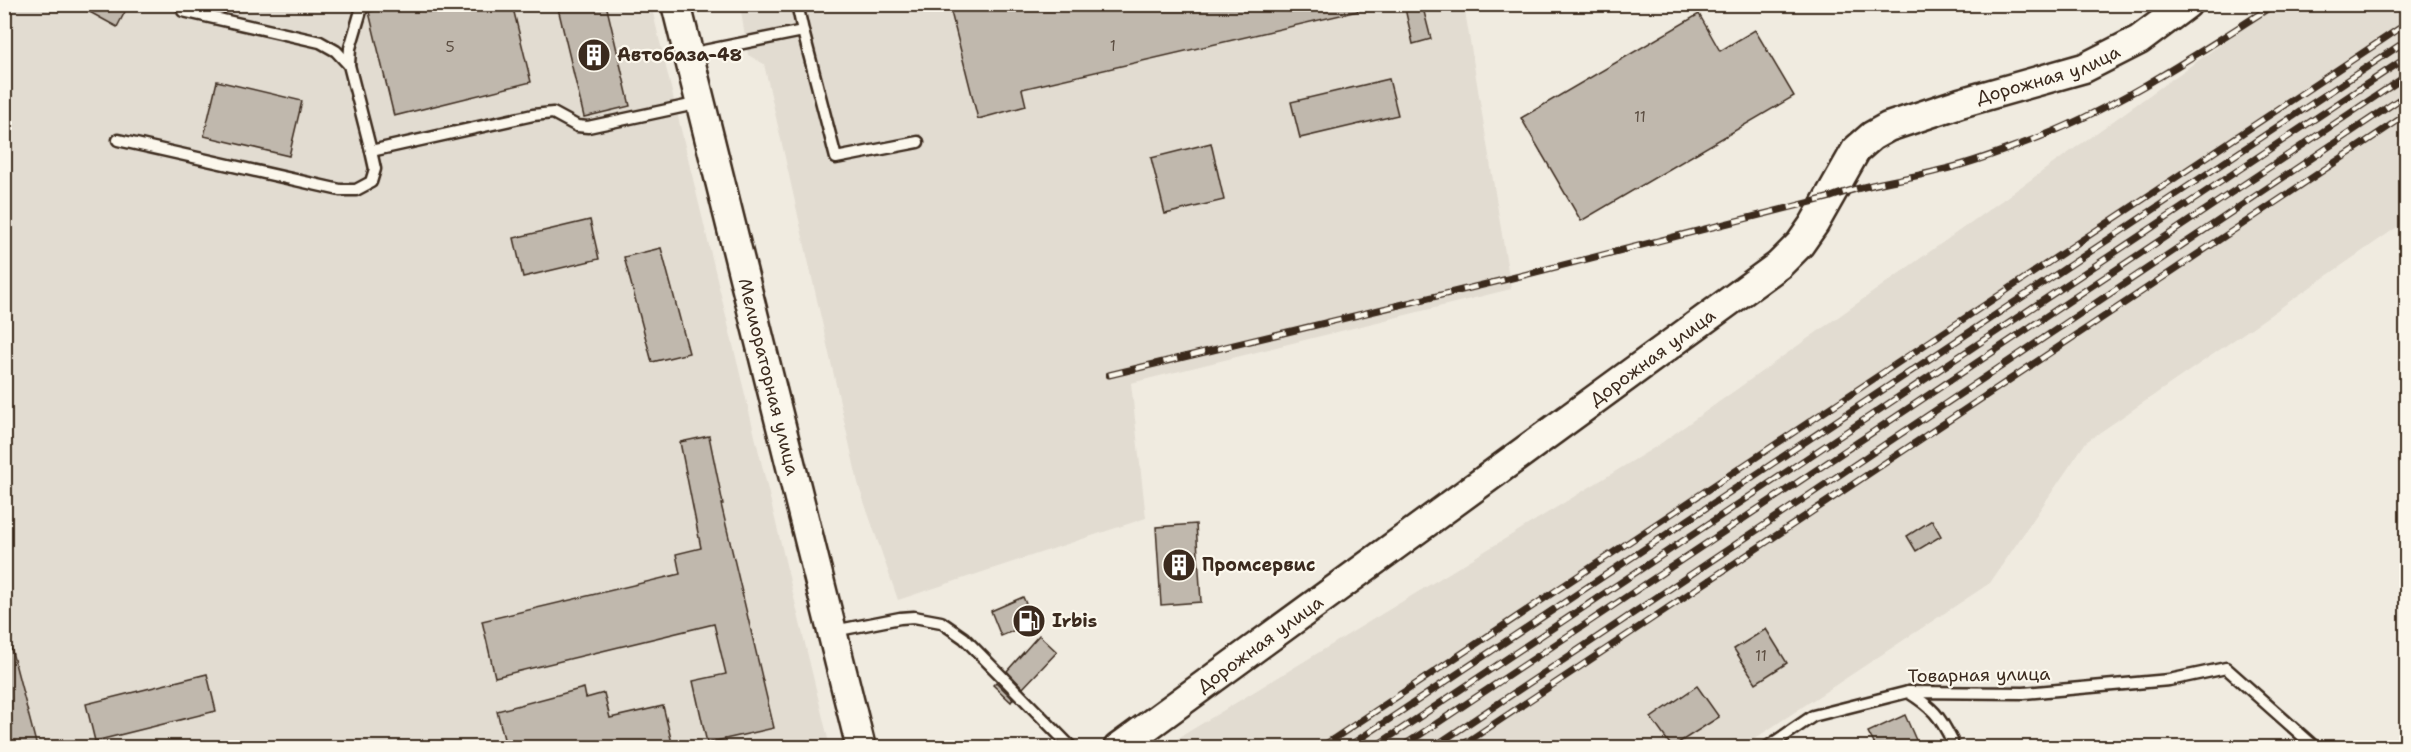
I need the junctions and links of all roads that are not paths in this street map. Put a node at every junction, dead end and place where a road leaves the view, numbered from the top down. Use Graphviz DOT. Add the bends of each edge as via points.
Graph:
graph roads {
  1 [pos="363,4"];
  2 [pos="676,4"];
  3 [pos="797,4"];
  4 [pos="2187,4"];
  5 [pos="183,11"];
  6 [pos="803,31"];
  7 [pos="688,54"];
  8 [pos="349,65"];
  9 [pos="700,103"];
  10 [pos="118,140"];
  11 [pos="918,142"];
  12 [pos="371,152"];
  13 [pos="830,631"];
  14 [pos="1908,692"];
  15 [pos="1952,741"];
  16 [pos="861,747"];
  17 [pos="1072,747"];
  18 [pos="1118,747"];
  19 [pos="1766,747"];
  20 [pos="2316,747"];
  1 -- 8 [label="lane"];
  2 -- 7 [label="street, Мелиораторная улица"];
  3 -- 6 [label="lane"];
  4 -- 18 [label="street, Дорожная улица" via="2139,40 2084,68 1950,107 1872,136 1856,150 1814,224 1779,265"];
  5 -- 8 [label="lane" via="320,42"];
  6 -- 7 [label="lane"];
  6 -- 11 [label="lane" via="837,158"];
  7 -- 9 [label="street, Мелиораторная улица"];
  8 -- 12 [label="lane"];
  9 -- 12 [label="lane" via="588,127 577,126 553,113 533,115"];
  9 -- 13 [label="street, Мелиораторная улица"];
  10 -- 12 [label="lane" via="340,190 356,190 371,182 375,169"];
  13 -- 16 [label="street, Мелиораторная улица"];
  13 -- 17 [label="lane" via="900,618 941,622 964,638"];
  14 -- 15 [label="lane" via="1930,706"];
  14 -- 19 [label="lane, Товарная улица" via="1813,716"];
  14 -- 20 [label="lane, Товарная улица" via="2024,693 2169,680 2226,668"];
}
